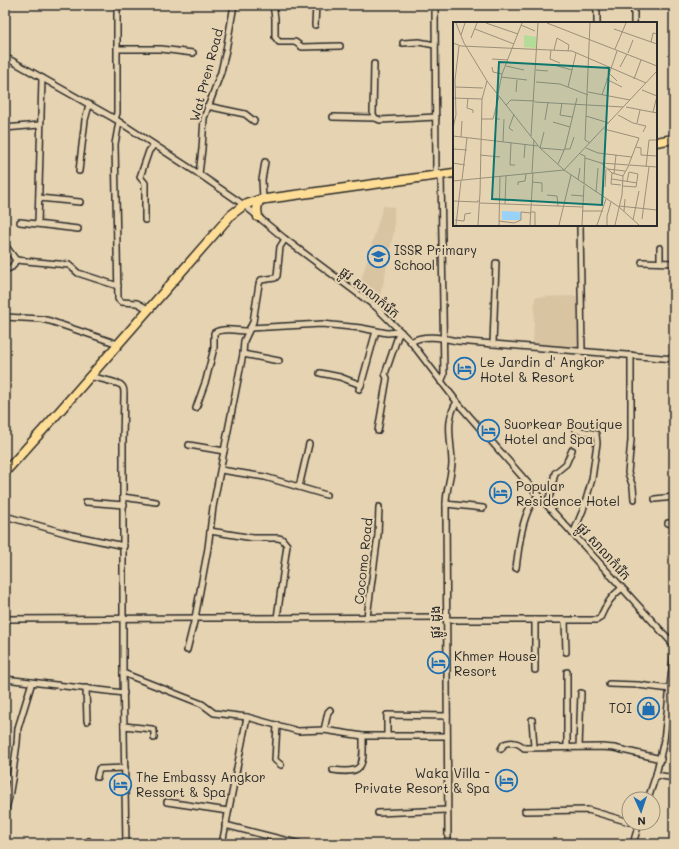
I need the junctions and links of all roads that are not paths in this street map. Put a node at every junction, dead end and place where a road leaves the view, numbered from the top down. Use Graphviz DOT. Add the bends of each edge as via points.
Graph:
graph roads {
  1 [pos="117,5"];
  2 [pos="234,5"];
  3 [pos="273,5"];
  4 [pos="316,5"];
  5 [pos="434,5"];
  6 [pos="597,5"];
  7 [pos="634,5"];
  8 [pos="597,22"];
  9 [pos="634,22"];
  10 [pos="315,24"];
  11 [pos="403,43"];
  12 [pos="435,45"];
  13 [pos="340,46"];
  14 [pos="118,49"];
  15 [pos="193,53"];
  16 [pos="5,57"];
  17 [pos="374,64"];
  18 [pos="42,78"];
  19 [pos="207,106"];
  20 [pos="88,109"];
  21 [pos="334,117"];
  22 [pos="436,117"];
  23 [pos="375,118"];
  24 [pos="117,121"];
  25 [pos="254,121"];
  26 [pos="40,125"];
  27 [pos="5,128"];
  28 [pos="674,139"];
  29 [pos="657,142"];
  30 [pos="154,145"];
  31 [pos="265,162"];
  32 [pos="79,171"];
  33 [pos="453,172"];
  34 [pos="199,174"];
  35 [pos="439,175"];
  36 [pos="39,198"];
  37 [pos="261,199"];
  38 [pos="80,202"];
  39 [pos="244,205"];
  40 [pos="258,217"];
  41 [pos="145,220"];
  42 [pos="20,222"];
  43 [pos="38,224"];
  44 [pos="580,226"];
  45 [pos="78,229"];
  46 [pos="286,239"];
  47 [pos="5,246"];
  48 [pos="660,248"];
  49 [pos="16,260"];
  50 [pos="642,262"];
  51 [pos="660,262"];
  52 [pos="496,263"];
  53 [pos="674,263"];
  54 [pos="5,270"];
  55 [pos="118,286"];
  56 [pos="148,309"];
  57 [pos="5,317"];
  58 [pos="249,329"];
  59 [pos="376,332"];
  60 [pos="401,332"];
  61 [pos="444,338"];
  62 [pos="411,342"];
  63 [pos="118,344"];
  64 [pos="493,344"];
  65 [pos="582,351"];
  66 [pos="243,354"];
  67 [pos="631,355"];
  68 [pos="674,359"];
  69 [pos="279,361"];
  70 [pos="320,372"];
  71 [pos="89,376"];
  72 [pos="441,382"];
  73 [pos="455,406"];
  74 [pos="196,408"];
  75 [pos="574,426"];
  76 [pos="378,431"];
  77 [pos="310,444"];
  78 [pos="188,445"];
  79 [pos="572,450"];
  80 [pos="224,451"];
  81 [pos="6,469"];
  82 [pos="221,470"];
  83 [pos="299,487"];
  84 [pos="326,495"];
  85 [pos="539,495"];
  86 [pos="124,497"];
  87 [pos="674,497"];
  88 [pos="634,499"];
  89 [pos="655,499"];
  90 [pos="86,502"];
  91 [pos="156,502"];
  92 [pos="446,504"];
  93 [pos="546,504"];
  94 [pos="124,505"];
  95 [pos="379,507"];
  96 [pos="482,508"];
  97 [pos="5,516"];
  98 [pos="668,523"];
  99 [pos="674,524"];
  100 [pos="210,531"];
  101 [pos="574,534"];
  102 [pos="124,546"];
  103 [pos="516,568"];
  104 [pos="622,588"];
  105 [pos="367,617"];
  106 [pos="124,618"];
  107 [pos="196,618"];
  108 [pos="277,618"];
  109 [pos="5,619"];
  110 [pos="446,619"];
  111 [pos="535,620"];
  112 [pos="565,620"];
  113 [pos="674,633"];
  114 [pos="673,644"];
  115 [pos="187,650"];
  116 [pos="674,651"];
  117 [pos="566,652"];
  118 [pos="535,670"];
  119 [pos="567,672"];
  120 [pos="123,673"];
  121 [pos="5,679"];
  122 [pos="32,682"];
  123 [pos="609,684"];
  124 [pos="86,688"];
  125 [pos="670,689"];
  126 [pos="124,693"];
  127 [pos="580,693"];
  128 [pos="330,710"];
  129 [pos="447,716"];
  130 [pos="248,717"];
  131 [pos="532,720"];
  132 [pos="87,721"];
  133 [pos="277,725"];
  134 [pos="124,726"];
  135 [pos="324,730"];
  136 [pos="363,736"];
  137 [pos="387,736"];
  138 [pos="447,736"];
  139 [pos="154,738"];
  140 [pos="534,747"];
  141 [pos="567,747"];
  142 [pos="579,747"];
  143 [pos="501,749"];
  144 [pos="661,759"];
  145 [pos="281,765"];
  146 [pos="125,768"];
  147 [pos="333,770"];
  148 [pos="656,775"];
  149 [pos="5,777"];
  150 [pos="97,777"];
  151 [pos="674,778"];
  152 [pos="12,779"];
  153 [pos="651,791"];
  154 [pos="167,802"];
  155 [pos="447,810"];
  156 [pos="228,811"];
  157 [pos="525,811"];
  158 [pos="5,812"];
  159 [pos="378,813"];
  160 [pos="621,820"];
  161 [pos="225,825"];
  162 [pos="636,831"];
  163 [pos="126,844"];
  164 [pos="222,844"];
  165 [pos="300,844"];
  166 [pos="448,844"];
  167 [pos="633,844"];
  1 -- 14 [label="street"];
  2 -- 19 [label="street, Wat Pren Road" via="226,50"];
  3 -- 13 [label="street" via="275,37 279,42 295,42 302,47"];
  4 -- 10 [label="street"];
  5 -- 12 [label="street"];
  6 -- 8 [label="street"];
  7 -- 9 [label="street"];
  11 -- 12 [label="street"];
  12 -- 22 [label="street"];
  14 -- 15 [label="street" via="161,48"];
  14 -- 24 [label="street"];
  16 -- 18 [label="street, ផ្លូវ សាលាកំរើក"];
  17 -- 23 [label="street"];
  18 -- 20 [label="street, ផ្លូវ សាលាកំរើក"];
  18 -- 26 [label="street"];
  19 -- 25 [label="street" via="244,114"];
  19 -- 34 [label="street, Wat Pren Road" via="203,121"];
  20 -- 24 [label="street, ផ្លូវ សាលាកំរើក"];
  20 -- 32 [label="street"];
  21 -- 23 [label="street"];
  22 -- 23 [label="street" via="380,120"];
  22 -- 35 [label="street"];
  24 -- 30 [label="street, ផ្លូវ សាលាកំរើក"];
  24 -- 55 [label="street"];
  26 -- 27 [label="street"];
  26 -- 36 [label="street"];
  28 -- 29 [label="highway"];
  30 -- 34 [label="street, ផ្លូវ សាលាកំរើក"];
  30 -- 41 [label="street" via="140,177 145,183"];
  31 -- 37 [label="street"];
  33 -- 35 [label="highway"];
  34 -- 39 [label="street, ផ្លូវ សាលាកំរើក"];
  35 -- 37 [label="highway"];
  35 -- 61 [label="street"];
  36 -- 38 [label="street"];
  36 -- 43 [label="street"];
  37 -- 39 [label="highway"];
  37 -- 40 [label="highway" via="257,210"];
  39 -- 40 [label="street, ផ្លូវ សាលាកំរើក"];
  39 -- 56 [label="highway" via="231,215"];
  40 -- 46 [label="street, ផ្លូវ សាលាកំរើក"];
  42 -- 43 [label="street"];
  43 -- 45 [label="street"];
  44 -- 65 [label="street"];
  46 -- 58 [label="street" via="280,248 277,276 261,280 259,284 253,322"];
  46 -- 60 [label="street, ផ្លូវ សាលាកំរើក" via="376,307"];
  47 -- 49 [label="street"];
  48 -- 51 [label="street"];
  49 -- 54 [label="street" via="12,267"];
  49 -- 55 [label="street" via="68,266 78,273"];
  50 -- 51 [label="street"];
  51 -- 53 [label="street"];
  52 -- 64 [label="street"];
  55 -- 56 [label="street" via="119,301 137,303"];
  56 -- 63 [label="highway"];
  57 -- 63 [label="street" via="50,321"];
  58 -- 59 [label="street" via="322,324"];
  58 -- 66 [label="street" via="244,341"];
  58 -- 74 [label="street" via="222,330 214,333 214,348"];
  59 -- 60 [label="street"];
  59 -- 70 [label="street" via="360,387 340,377"];
  60 -- 62 [label="street, ផ្លូវ សាលាកំរើក"];
  60 -- 76 [label="street" via="385,374 387,378"];
  61 -- 62 [label="street" via="418,337"];
  61 -- 64 [label="street"];
  61 -- 72 [label="street" via="444,375"];
  62 -- 72 [label="street, ផ្លូវ សាលាកំរើក"];
  63 -- 71 [label="highway"];
  64 -- 65 [label="street"];
  65 -- 67 [label="street"];
  66 -- 69 [label="street"];
  66 -- 80 [label="street"];
  67 -- 68 [label="street"];
  67 -- 88 [label="street" via="631,440 628,473"];
  71 -- 81 [label="highway"];
  71 -- 86 [label="street" via="118,383 123,388"];
  72 -- 73 [label="street, ផ្លូវ សាលាកំរើក"];
  73 -- 85 [label="street, ផ្លូវ សាលាកំរើក"];
  73 -- 92 [label="street, ផ្លូវ ដូង" via="450,434 452,464"];
  75 -- 101 [label="street" via="577,430 596,434 597,443 590,492"];
  77 -- 83 [label="street"];
  78 -- 80 [label="street"];
  79 -- 93 [label="street" via="566,464 555,474"];
  80 -- 82 [label="street"];
  82 -- 83 [label="street" via="265,477"];
  82 -- 100 [label="street"];
  83 -- 84 [label="street"];
  85 -- 93 [label="street, ផ្លូវ សាលាកំរើក"];
  85 -- 103 [label="street" via="532,502 527,514"];
  86 -- 91 [label="street"];
  86 -- 94 [label="street"];
  87 -- 89 [label="street"];
  90 -- 94 [label="street"];
  92 -- 96 [label="street"];
  92 -- 110 [label="street, ផ្លូវ ដូង"];
  93 -- 101 [label="street, ផ្លូវ សាលាកំរើក"];
  94 -- 102 [label="street"];
  95 -- 105 [label="street, Cocomo Road"];
  97 -- 102 [label="street" via="72,535"];
  98 -- 99 [label="street"];
  100 -- 107 [label="street"];
  100 -- 108 [label="street" via="253,538 278,538 287,544"];
  101 -- 104 [label="street, ផ្លូវ សាលាកំរើក"];
  102 -- 106 [label="street"];
  104 -- 112 [label="street" via="609,600 599,619"];
  104 -- 114 [label="street, ផ្លូវ សាលាកំរើក"];
  105 -- 108 [label="street"];
  105 -- 110 [label="street"];
  106 -- 107 [label="street"];
  106 -- 109 [label="street"];
  106 -- 120 [label="street"];
  107 -- 108 [label="street"];
  107 -- 115 [label="street"];
  110 -- 111 [label="street"];
  110 -- 129 [label="street, ផ្លូវ ដូង"];
  111 -- 112 [label="street"];
  111 -- 118 [label="street"];
  112 -- 117 [label="street"];
  113 -- 114 [label="street"];
  116 -- 125 [label="street"];
  119 -- 141 [label="street"];
  120 -- 126 [label="street"];
  120 -- 130 [label="street" via="202,704 214,713"];
  121 -- 122 [label="street"];
  122 -- 124 [label="street"];
  122 -- 152 [label="street" via="18,728"];
  123 -- 125 [label="street"];
  124 -- 126 [label="street"];
  124 -- 132 [label="street"];
  125 -- 144 [label="street"];
  126 -- 134 [label="street"];
  127 -- 142 [label="street"];
  128 -- 135 [label="street"];
  129 -- 137 [label="street" via="387,716"];
  129 -- 138 [label="street, ផ្លូវ ដូង"];
  130 -- 133 [label="street"];
  130 -- 156 [label="street"];
  131 -- 140 [label="street"];
  133 -- 135 [label="street" via="298,731"];
  133 -- 145 [label="street" via="275,760"];
  134 -- 139 [label="street" via="152,729"];
  134 -- 146 [label="street"];
  135 -- 136 [label="street"];
  136 -- 137 [label="street"];
  136 -- 147 [label="street" via="363,755 358,768 348,772"];
  137 -- 138 [label="street"];
  138 -- 155 [label="street, ផ្លូវ ដូង"];
  140 -- 141 [label="street"];
  140 -- 143 [label="street" via="524,748 510,742 504,744"];
  141 -- 142 [label="street"];
  142 -- 144 [label="street" via="610,748"];
  144 -- 148 [label="street"];
  146 -- 150 [label="street" via="99,768"];
  146 -- 163 [label="street"];
  148 -- 151 [label="street"];
  148 -- 153 [label="street"];
  149 -- 152 [label="street"];
  152 -- 158 [label="street"];
  154 -- 156 [label="street"];
  155 -- 159 [label="street"];
  155 -- 166 [label="street, ផ្លូវ ដូង"];
  156 -- 161 [label="street"];
  157 -- 160 [label="street" via="588,810"];
  161 -- 164 [label="street"];
  161 -- 165 [label="street"];
  162 -- 167 [label="street"];
}
